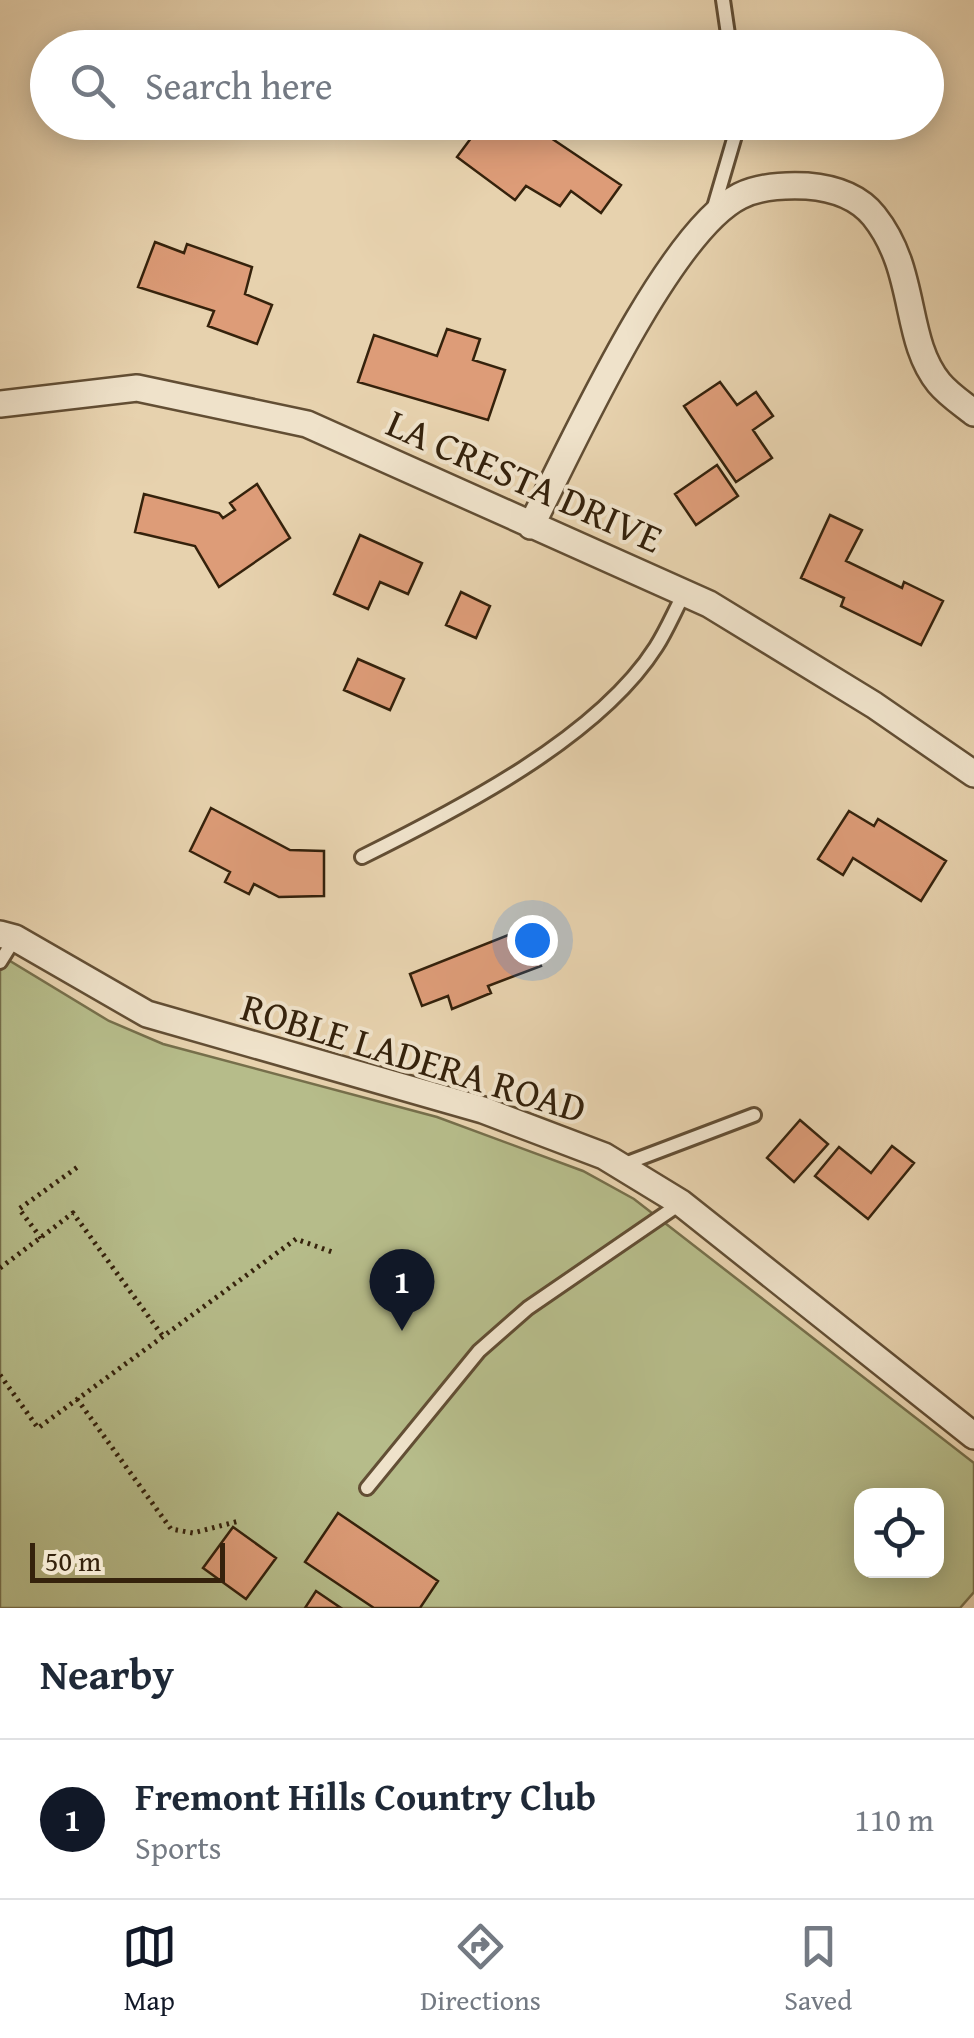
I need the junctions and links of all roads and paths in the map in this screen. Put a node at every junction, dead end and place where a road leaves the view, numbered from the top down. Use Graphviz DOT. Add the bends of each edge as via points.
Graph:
graph roads {
  1 [pos="723,0"];
  2 [pos="727,30"];
  3 [pos="737,140"];
  4 [pos="712,216"];
  5 [pos="0,404"];
  6 [pos="974,413"];
  7 [pos="531,526"];
  8 [pos="685,592"];
  9 [pos="974,774"];
  10 [pos="362,857"];
  11 [pos="7,936"];
  12 [pos="0,962"];
  13 [pos="754,1115"];
  14 [pos="79,1166"];
  15 [pos="620,1166"];
  16 [pos="681,1204"];
  17 [pos="41,1238"];
  18 [pos="334,1253"];
  19 [pos="0,1268"];
  20 [pos="163,1336"];
  21 [pos="0,1375"];
  22 [pos="77,1399"];
  23 [pos="974,1436"];
  24 [pos="367,1488"];
  25 [pos="238,1521"];
  1 -- 2 [label="lane"];
  3 -- 4 [label="lane"];
  4 -- 6 [label="street" via="741,195 783,185 832,189 856,200 896,248 918,338 938,382"];
  4 -- 7 [label="street" via="656,293"];
  5 -- 7 [label="street, LA CRESTA DRIVE" via="137,388 307,424"];
  7 -- 8 [label="street, LA CRESTA DRIVE"];
  8 -- 9 [label="street, LA CRESTA DRIVE" via="874,705"];
  8 -- 10 [label="lane" via="655,648 612,699 454,811"];
  11 -- 12 [label="lane"];
  11 -- 15 [label="street, ROBLE LADERA ROAD" via="147,1014 484,1110"];
  13 -- 15 [label="lane"];
  14 -- 17 [label="path" via="19,1209"];
  15 -- 16 [label="street, ROBLE LADERA ROAD"];
  16 -- 23 [label="street, ROBLE LADERA ROAD"];
  16 -- 24 [label="lane" via="528,1308 479,1351"];
  17 -- 19 [label="path"];
  17 -- 20 [label="path" via="73,1213"];
  18 -- 20 [label="path" via="296,1239"];
  20 -- 22 [label="path"];
  21 -- 22 [label="path" via="38,1428"];
  22 -- 25 [label="path" via="171,1529 192,1534"];
}
